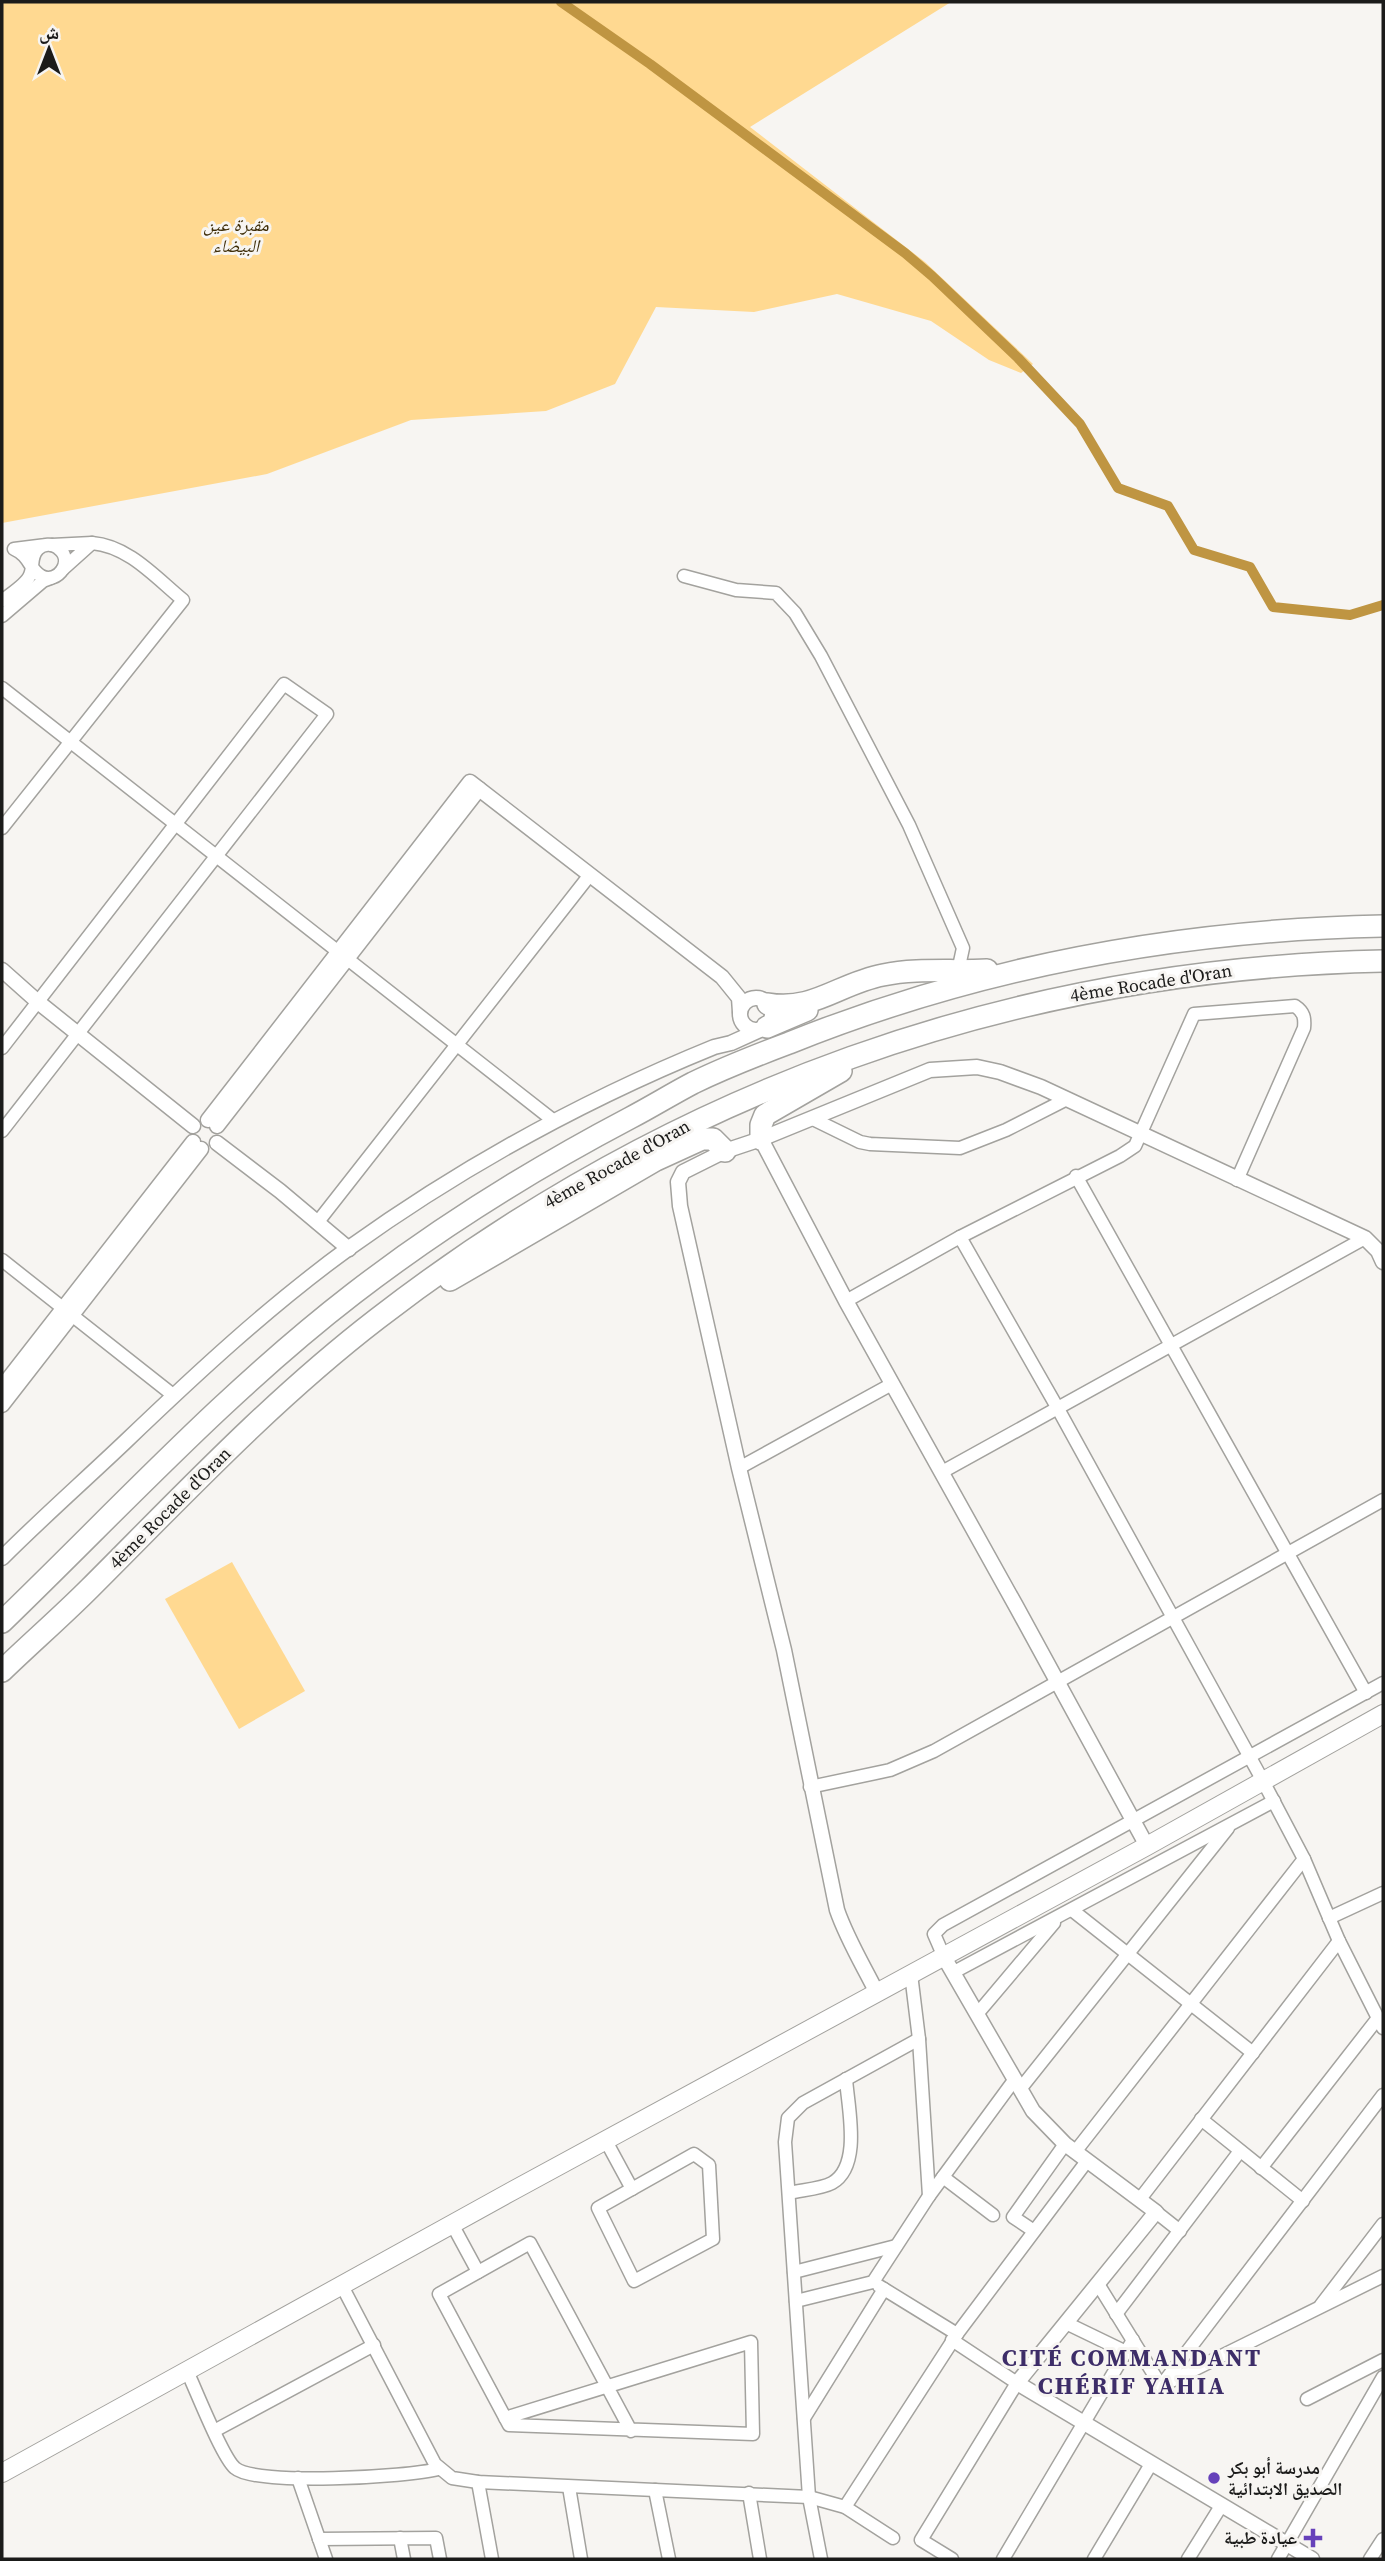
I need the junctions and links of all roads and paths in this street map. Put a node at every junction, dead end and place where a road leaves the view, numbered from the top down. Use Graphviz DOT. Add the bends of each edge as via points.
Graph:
graph roads {
  1 [pos="92,543"];
  2 [pos="48,545"];
  3 [pos="8,551"];
  4 [pos="32,565"];
  5 [pos="59,573"];
  6 [pos="684,576"];
  7 [pos="2,601"];
  8 [pos="2,616"];
  9 [pos="2,688"];
  10 [pos="70,743"];
  11 [pos="174,826"];
  12 [pos="2,828"];
  13 [pos="215,856"];
  14 [pos="589,876"];
  15 [pos="1383,926"];
  16 [pos="343,957"];
  17 [pos="1383,961"];
  18 [pos="1038,966"];
  19 [pos="2,970"];
  20 [pos="958,971"];
  21 [pos="722,977"];
  22 [pos="764,1001"];
  23 [pos="38,1002"];
  24 [pos="740,1016"];
  25 [pos="764,1028"];
  26 [pos="815,1032"];
  27 [pos="78,1033"];
  28 [pos="890,1044"];
  29 [pos="457,1046"];
  30 [pos="714,1046"];
  31 [pos="2,1048"];
  32 [pos="1067,1099"];
  33 [pos="813,1119"];
  34 [pos="554,1121"];
  35 [pos="213,1123"];
  36 [pos="193,1126"];
  37 [pos="2,1132"];
  38 [pos="1141,1136"];
  39 [pos="761,1139"];
  40 [pos="217,1143"];
  41 [pos="197,1145"];
  42 [pos="725,1151"];
  43 [pos="1076,1177"];
  44 [pos="1237,1180"];
  45 [pos="317,1223"];
  46 [pos="960,1237"];
  47 [pos="1366,1238"];
  48 [pos="349,1249"];
  49 [pos="2,1260"];
  50 [pos="1383,1262"];
  51 [pos="846,1301"];
  52 [pos="67,1311"];
  53 [pos="377,1319"];
  54 [pos="1171,1346"];
  55 [pos="892,1384"];
  56 [pos="2,1387"];
  57 [pos="173,1395"];
  58 [pos="2,1405"];
  59 [pos="1057,1407"];
  60 [pos="739,1468"];
  61 [pos="942,1472"];
  62 [pos="1383,1500"];
  63 [pos="4,1551"];
  64 [pos="1287,1553"];
  65 [pos="1173,1618"];
  66 [pos="2,1622"];
  67 [pos="2,1671"];
  68 [pos="1057,1681"];
  69 [pos="1383,1683"];
  70 [pos="1366,1693"];
  71 [pos="1383,1714"];
  72 [pos="1249,1756"];
  73 [pos="1263,1781"];
  74 [pos="810,1787"];
  75 [pos="1274,1801"];
  76 [pos="1133,1820"];
  77 [pos="1231,1824"];
  78 [pos="1147,1846"];
  79 [pos="1304,1859"];
  80 [pos="1383,1893"];
  81 [pos="1072,1910"];
  82 [pos="1059,1917"];
  83 [pos="1329,1919"];
  84 [pos="1339,1941"];
  85 [pos="1128,1954"];
  86 [pos="944,1956"];
  87 [pos="954,1972"];
  88 [pos="911,1974"];
  89 [pos="877,1993"];
  90 [pos="1191,2003"];
  91 [pos="978,2013"];
  92 [pos="1381,2023"];
  93 [pos="919,2039"];
  94 [pos="1252,2053"];
  95 [pos="846,2079"];
  96 [pos="1018,2084"];
  97 [pos="1383,2095"];
  98 [pos="1201,2119"];
  99 [pos="606,2141"];
  100 [pos="1240,2151"];
  101 [pos="1076,2152"];
  102 [pos="1261,2168"];
  103 [pos="943,2177"];
  104 [pos="632,2189"];
  105 [pos="789,2193"];
  106 [pos="929,2196"];
  107 [pos="1140,2199"];
  108 [pos="1303,2201"];
  109 [pos="1156,2212"];
  110 [pos="993,2215"];
  111 [pos="452,2224"];
  112 [pos="1383,2224"];
  113 [pos="1034,2231"];
  114 [pos="1180,2231"];
  115 [pos="897,2246"];
  116 [pos="478,2272"];
  117 [pos="794,2272"];
  118 [pos="1383,2276"];
  119 [pos="341,2284"];
  120 [pos="1098,2284"];
  121 [pos="879,2285"];
  122 [pos="796,2301"];
  123 [pos="1318,2308"];
  124 [pos="1116,2314"];
  125 [pos="1066,2323"];
  126 [pos="955,2337"];
  127 [pos="374,2345"];
  128 [pos="1129,2346"];
  129 [pos="1383,2360"];
  130 [pos="187,2371"];
  131 [pos="1383,2377"];
  132 [pos="1017,2384"];
  133 [pos="607,2385"];
  134 [pos="1161,2386"];
  135 [pos="1307,2399"];
  136 [pos="505,2418"];
  137 [pos="804,2419"];
  138 [pos="1083,2424"];
  139 [pos="214,2431"];
  140 [pos="631,2431"];
  141 [pos="1151,2464"];
  142 [pos="439,2469"];
  143 [pos="2,2473"];
  144 [pos="298,2478"];
  145 [pos="478,2482"];
  146 [pos="569,2487"];
  147 [pos="655,2490"];
  148 [pos="749,2493"];
  149 [pos="809,2497"];
  150 [pos="1221,2506"];
  151 [pos="845,2507"];
  152 [pos="400,2538"];
  153 [pos="892,2538"];
  154 [pos="319,2539"];
  155 [pos="1383,2539"];
  156 [pos="1287,2544"];
  157 [pos="326,2559"];
  158 [pos="404,2559"];
  159 [pos="440,2559"];
  160 [pos="492,2559"];
  161 [pos="581,2559"];
  162 [pos="669,2559"];
  163 [pos="760,2559"];
  164 [pos="821,2559"];
  165 [pos="952,2559"];
  166 [pos="1003,2559"];
  167 [pos="1094,2559"];
  168 [pos="1188,2559"];
  169 [pos="1278,2559"];
  170 [pos="1312,2559"];
  171 [pos="1370,2559"];
  1 -- 2 [label="street"];
  1 -- 5 [label="street"];
  1 -- 10 [label="street" via="122,551 183,600"];
  2 -- 3 [label="street"];
  2 -- 4 [label="street" via="33,554"];
  2 -- 5 [label="street" via="63,553 65,564"];
  3 -- 4 [label="street" via="21,552"];
  4 -- 5 [label="street" via="43,577"];
  4 -- 7 [label="street" via="27,580"];
  5 -- 8 [label="street"];
  6 -- 20 [label="street" via="728,588 776,593 795,613 909,825 963,948"];
  9 -- 10 [label="street"];
  10 -- 11 [label="street"];
  10 -- 12 [label="street"];
  11 -- 13 [label="street"];
  11 -- 13 [label="street" via="284,684 327,714"];
  11 -- 23 [label="street"];
  13 -- 16 [label="street"];
  13 -- 27 [label="street"];
  14 -- 16 [label="street" via="474,786"];
  14 -- 21 [label="street"];
  14 -- 29 [label="street"];
  15 -- 18 [label="highway, 4ème Rocade d'Oran" via="1194,938"];
  16 -- 29 [label="street"];
  16 -- 35 [label="street"];
  17 -- 28 [label="highway, 4ème Rocade d'Oran" via="1287,965 1141,983 980,1017"];
  18 -- 20 [label="highway"];
  18 -- 26 [label="highway, 4ème Rocade d'Oran"];
  19 -- 23 [label="street"];
  20 -- 22 [label="highway" via="886,974 802,1005"];
  21 -- 22 [label="street"];
  21 -- 24 [label="street" via="739,998"];
  22 -- 24 [label="street" via="745,1002"];
  22 -- 25 [label="street" via="772,1018"];
  23 -- 27 [label="street"];
  23 -- 31 [label="street"];
  24 -- 25 [label="street" via="752,1030"];
  24 -- 30 [label="street"];
  25 -- 26 [label="highway" via="861,990 865,998 861,1006"];
  25 -- 30 [label="street"];
  26 -- 66 [label="highway, 4ème Rocade d'Oran" via="692,1083 575,1147 391,1265 211,1417"];
  27 -- 36 [label="street"];
  27 -- 37 [label="street"];
  28 -- 39 [label="highway" via="775,1108 763,1119"];
  28 -- 53 [label="highway, 4ème Rocade d'Oran" via="782,1082 609,1166 511,1224"];
  29 -- 34 [label="street"];
  29 -- 45 [label="street"];
  30 -- 34 [label="street" via="611,1090"];
  32 -- 33 [label="street" via="1000,1072 957,1067 908,1077"];
  32 -- 33 [label="street" via="960,1148 870,1144"];
  32 -- 38 [label="street"];
  33 -- 39 [label="street"];
  34 -- 48 [label="street" via="416,1203"];
  35 -- 36 [label="street" via="200,1121"];
  35 -- 40 [label="street" via="220,1135"];
  36 -- 41 [label="street" via="191,1134"];
  38 -- 43 [label="street" via="1120,1156"];
  38 -- 44 [label="street"];
  38 -- 44 [label="street" via="1194,1014 1295,1006 1302,1010 1304,1028"];
  39 -- 42 [label="street"];
  39 -- 51 [label="street"];
  40 -- 41 [label="street" via="210,1148"];
  40 -- 45 [label="street"];
  41 -- 52 [label="street"];
  42 -- 53 [label="highway" via="713,1139 702,1139 656,1160 490,1259"];
  42 -- 60 [label="street" via="683,1172 677,1192"];
  43 -- 46 [label="street"];
  43 -- 54 [label="street"];
  44 -- 47 [label="street"];
  45 -- 48 [label="street"];
  46 -- 51 [label="street"];
  46 -- 59 [label="street"];
  47 -- 50 [label="street"];
  47 -- 54 [label="street"];
  48 -- 57 [label="street" via="259,1319"];
  49 -- 52 [label="street"];
  51 -- 55 [label="street"];
  52 -- 56 [label="street"];
  52 -- 57 [label="street"];
  52 -- 58 [label="street"];
  53 -- 67 [label="highway, 4ème Rocade d'Oran" via="245,1434"];
  54 -- 59 [label="street"];
  54 -- 64 [label="street"];
  55 -- 60 [label="street"];
  55 -- 61 [label="street"];
  57 -- 63 [label="street"];
  59 -- 61 [label="street"];
  59 -- 65 [label="street"];
  60 -- 74 [label="street" via="784,1650"];
  61 -- 68 [label="street"];
  62 -- 64 [label="street"];
  64 -- 65 [label="street"];
  64 -- 70 [label="street"];
  65 -- 68 [label="street"];
  65 -- 72 [label="street"];
  68 -- 74 [label="street" via="914,1760 890,1770"];
  68 -- 76 [label="street"];
  69 -- 70 [label="street"];
  70 -- 72 [label="street"];
  71 -- 73 [label="main road"];
  72 -- 73 [label="street"];
  72 -- 76 [label="street"];
  73 -- 75 [label="street"];
  73 -- 78 [label="main road"];
  74 -- 89 [label="street" via="840,1919"];
  75 -- 77 [label="street"];
  75 -- 79 [label="street"];
  76 -- 78 [label="street"];
  76 -- 86 [label="street" via="943,1925 934,1934"];
  77 -- 81 [label="street"];
  77 -- 85 [label="street"];
  78 -- 86 [label="main road"];
  79 -- 83 [label="street"];
  79 -- 90 [label="street"];
  80 -- 83 [label="street"];
  81 -- 82 [label="street"];
  81 -- 85 [label="street"];
  82 -- 87 [label="street"];
  82 -- 91 [label="street"];
  83 -- 84 [label="street"];
  84 -- 92 [label="street"];
  84 -- 94 [label="street"];
  85 -- 90 [label="street"];
  85 -- 96 [label="street"];
  86 -- 87 [label="street"];
  86 -- 88 [label="main road"];
  87 -- 91 [label="street"];
  88 -- 89 [label="main road"];
  88 -- 93 [label="street"];
  89 -- 99 [label="main road"];
  90 -- 94 [label="street"];
  90 -- 101 [label="street"];
  91 -- 96 [label="street"];
  92 -- 102 [label="street"];
  93 -- 95 [label="street"];
  93 -- 106 [label="street"];
  94 -- 98 [label="street"];
  95 -- 105 [label="street" via="803,2102 788,2118"];
  95 -- 105 [label="street" via="851,2154 844,2171 831,2183"];
  96 -- 101 [label="street" via="1033,2111"];
  96 -- 103 [label="street"];
  97 -- 108 [label="street"];
  98 -- 100 [label="street"];
  98 -- 107 [label="street"];
  99 -- 104 [label="street"];
  99 -- 111 [label="main road"];
  100 -- 102 [label="street"];
  100 -- 114 [label="street"];
  101 -- 107 [label="street"];
  101 -- 113 [label="street"];
  101 -- 113 [label="street" via="1013,2217"];
  102 -- 108 [label="street"];
  103 -- 106 [label="street"];
  103 -- 110 [label="street"];
  104 -- 104 [label="street" via="694,2154 709,2165 713,2239 634,2281 598,2208"];
  105 -- 117 [label="street"];
  106 -- 115 [label="street"];
  107 -- 109 [label="street"];
  108 -- 134 [label="street"];
  109 -- 114 [label="street"];
  109 -- 120 [label="street"];
  111 -- 116 [label="street"];
  111 -- 119 [label="main road"];
  112 -- 123 [label="street"];
  113 -- 126 [label="street"];
  114 -- 124 [label="street"];
  115 -- 117 [label="street"];
  115 -- 121 [label="street"];
  116 -- 133 [label="street" via="530,2243"];
  116 -- 136 [label="street" via="439,2294"];
  117 -- 122 [label="street"];
  118 -- 123 [label="street"];
  119 -- 127 [label="street"];
  119 -- 130 [label="main road"];
  120 -- 124 [label="street"];
  120 -- 125 [label="street"];
  121 -- 122 [label="street"];
  121 -- 126 [label="street"];
  121 -- 137 [label="street"];
  122 -- 137 [label="street"];
  123 -- 134 [label="street"];
  124 -- 128 [label="street"];
  125 -- 128 [label="street"];
  125 -- 132 [label="street"];
  126 -- 132 [label="street"];
  126 -- 151 [label="street"];
  127 -- 139 [label="street"];
  127 -- 142 [label="street"];
  128 -- 134 [label="street"];
  128 -- 138 [label="street"];
  129 -- 135 [label="street"];
  130 -- 139 [label="street"];
  130 -- 143 [label="main road"];
  131 -- 156 [label="street"];
  132 -- 138 [label="street"];
  132 -- 165 [label="street" via="921,2540"];
  133 -- 136 [label="street"];
  133 -- 140 [label="street"];
  133 -- 140 [label="street" via="751,2342 753,2434"];
  136 -- 140 [label="street" via="509,2425"];
  137 -- 149 [label="street"];
  138 -- 141 [label="street"];
  138 -- 166 [label="street"];
  139 -- 144 [label="street" via="228,2460 242,2473"];
  141 -- 150 [label="street"];
  141 -- 167 [label="street"];
  142 -- 144 [label="street" via="400,2475"];
  142 -- 145 [label="street" via="452,2478"];
  144 -- 154 [label="street"];
  145 -- 146 [label="street"];
  145 -- 160 [label="street"];
  146 -- 147 [label="street"];
  146 -- 161 [label="street"];
  147 -- 148 [label="street"];
  147 -- 162 [label="street"];
  148 -- 149 [label="street"];
  148 -- 163 [label="street"];
  149 -- 151 [label="street"];
  149 -- 164 [label="street"];
  150 -- 156 [label="street"];
  150 -- 168 [label="street"];
  151 -- 153 [label="street"];
  152 -- 154 [label="street"];
  152 -- 158 [label="street"];
  152 -- 159 [label="street" via="436,2538"];
  154 -- 157 [label="street"];
  155 -- 171 [label="street"];
  156 -- 169 [label="street"];
  156 -- 170 [label="street"];
}
